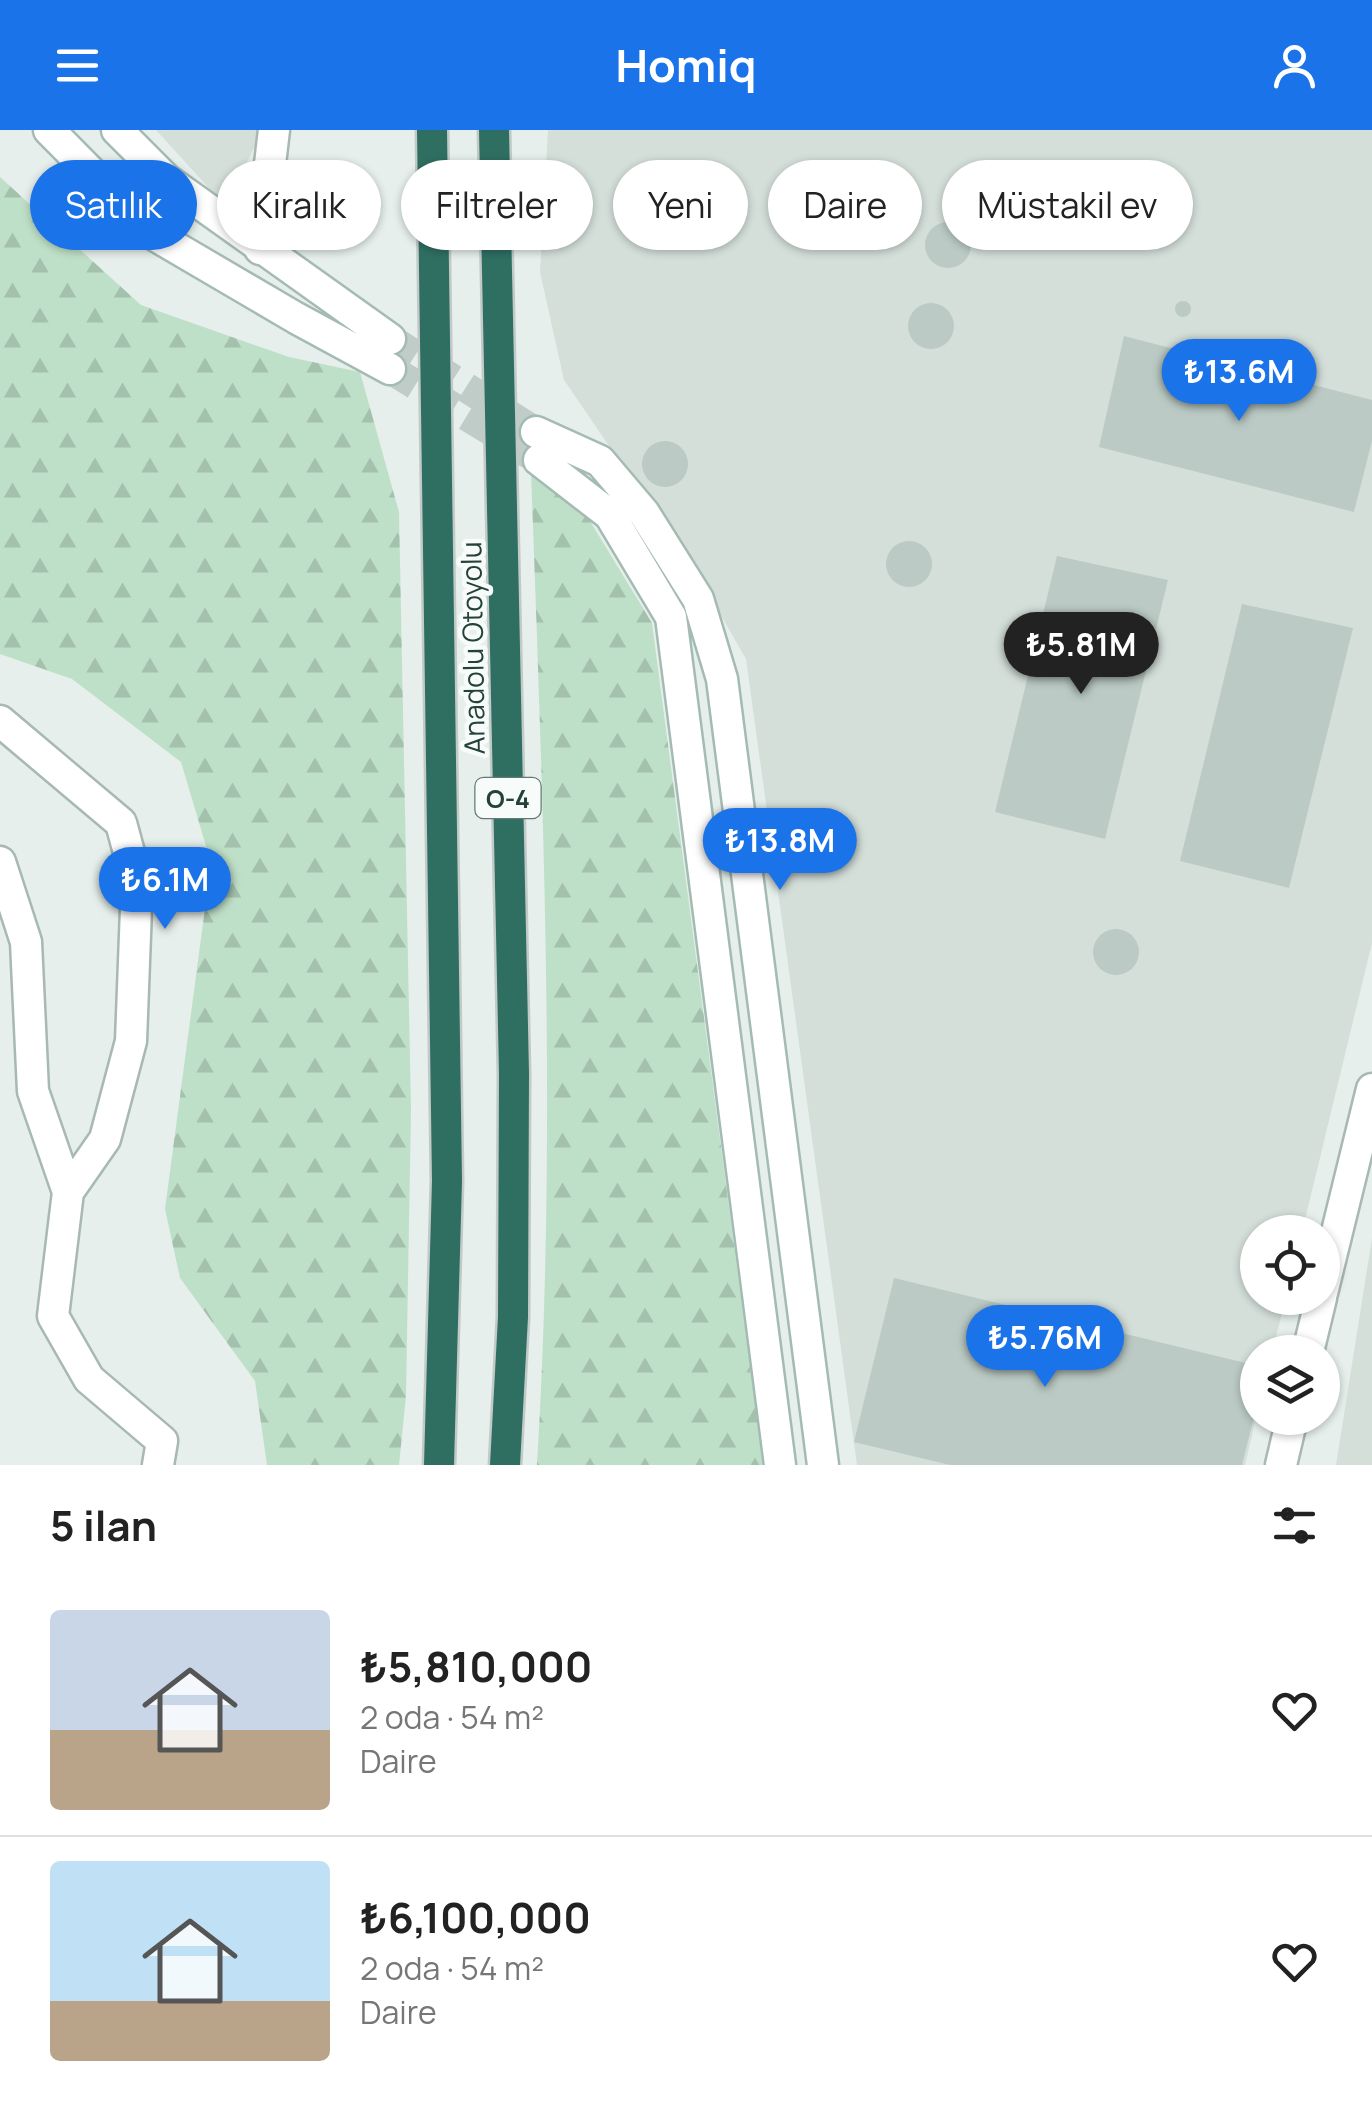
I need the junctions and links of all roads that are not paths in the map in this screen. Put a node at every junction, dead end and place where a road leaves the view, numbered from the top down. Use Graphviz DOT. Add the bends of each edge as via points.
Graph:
graph roads {
  1 [pos="49,130"];
  2 [pos="118,130"];
  3 [pos="274,130"];
  4 [pos="432,130"];
  5 [pos="494,130"];
  6 [pos="270,160"];
  7 [pos="217,217"];
  8 [pos="262,250"];
  9 [pos="0,721"];
  10 [pos="0,862"];
  11 [pos="13,986"];
  12 [pos="1372,1090"];
  13 [pos="68,1192"];
  14 [pos="1340,1221"];
  15 [pos="1288,1435"];
  16 [pos="158,1465"];
  17 [pos="438,1465"];
  18 [pos="504,1465"];
  19 [pos="780,1465"];
  20 [pos="824,1465"];
  21 [pos="1280,1465"];
  1 -- 8 [label="main road" via="151,233 296,318 390,354"];
  2 -- 7 [label="main road" via="167,180"];
  3 -- 6 [label="main road"];
  4 -- 17 [label="highway, Anadolu Otoyolu / O-4" via="448,1181"];
  5 -- 18 [label="highway, Anadolu Otoyolu / O-4" via="514,1074 514,1317"];
  9 -- 13 [label="main road" via="121,822 136,882 131,1041 105,1139"];
  10 -- 11 [label="main road" via="26,942"];
  11 -- 13 [label="main road" via="33,1091"];
  12 -- 14 [label="main road"];
  13 -- 16 [label="main road" via="53,1316 89,1379 162,1441"];
  15 -- 21 [label="main road"];
  19 -- 20 [label="main road" via="671,617 610,515 537,446 600,460 644,513 698,599 722,679"];
}
